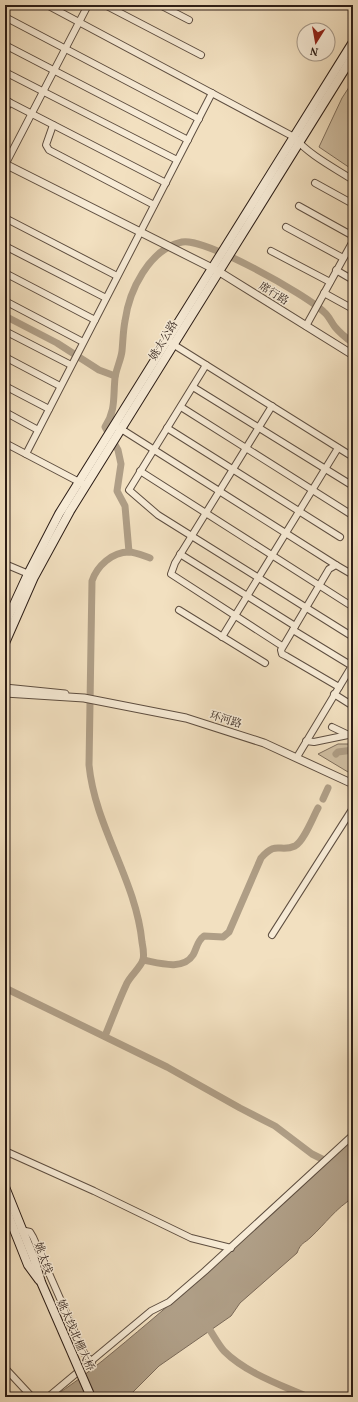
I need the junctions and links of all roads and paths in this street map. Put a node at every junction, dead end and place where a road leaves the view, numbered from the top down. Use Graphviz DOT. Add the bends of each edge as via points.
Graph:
graph roads {
  1 [pos="47,5"];
  2 [pos="88,5"];
  3 [pos="105,5"];
  4 [pos="160,5"];
  5 [pos="5,17"];
  6 [pos="189,20"];
  7 [pos="79,22"];
  8 [pos="353,42"];
  9 [pos="5,45"];
  10 [pos="65,49"];
  11 [pos="201,55"];
  12 [pos="353,56"];
  13 [pos="54,70"];
  14 [pos="5,72"];
  15 [pos="43,91"];
  16 [pos="212,93"];
  17 [pos="7,101"];
  18 [pos="5,111"];
  19 [pos="32,114"];
  20 [pos="199,119"];
  21 [pos="53,125"];
  22 [pos="188,140"];
  23 [pos="296,140"];
  24 [pos="177,160"];
  25 [pos="5,164"];
  26 [pos="353,180"];
  27 [pos="166,183"];
  28 [pos="315,183"];
  29 [pos="154,204"];
  30 [pos="353,204"];
  31 [pos="299,206"];
  32 [pos="5,218"];
  33 [pos="286,227"];
  34 [pos="140,231"];
  35 [pos="353,236"];
  36 [pos="353,241"];
  37 [pos="5,246"];
  38 [pos="351,249"];
  39 [pos="271,251"];
  40 [pos="343,258"];
  41 [pos="215,270"];
  42 [pos="336,270"];
  43 [pos="5,273"];
  44 [pos="117,276"];
  45 [pos="353,280"];
  46 [pos="330,282"];
  47 [pos="324,293"];
  48 [pos="106,298"];
  49 [pos="5,301"];
  50 [pos="353,309"];
  51 [pos="95,320"];
  52 [pos="306,326"];
  53 [pos="5,332"];
  54 [pos="83,342"];
  55 [pos="171,343"];
  56 [pos="353,355"];
  57 [pos="5,357"];
  58 [pos="73,363"];
  59 [pos="206,365"];
  60 [pos="5,386"];
  61 [pos="60,386"];
  62 [pos="193,387"];
  63 [pos="272,406"];
  64 [pos="181,407"];
  65 [pos="49,409"];
  66 [pos="5,412"];
  67 [pos="118,428"];
  68 [pos="167,428"];
  69 [pos="258,428"];
  70 [pos="38,430"];
  71 [pos="5,443"];
  72 [pos="246,448"];
  73 [pos="338,448"];
  74 [pos="154,449"];
  75 [pos="26,454"];
  76 [pos="353,457"];
  77 [pos="233,469"];
  78 [pos="326,469"];
  79 [pos="140,471"];
  80 [pos="83,484"];
  81 [pos="353,486"];
  82 [pos="312,490"];
  83 [pos="219,491"];
  84 [pos="299,512"];
  85 [pos="205,513"];
  86 [pos="352,515"];
  87 [pos="286,533"];
  88 [pos="192,535"];
  89 [pos="340,537"];
  90 [pos="180,554"];
  91 [pos="272,556"];
  92 [pos="5,564"];
  93 [pos="336,565"];
  94 [pos="31,575"];
  95 [pos="353,575"];
  96 [pos="259,578"];
  97 [pos="319,586"];
  98 [pos="248,596"];
  99 [pos="306,607"];
  100 [pos="353,607"];
  101 [pos="179,610"];
  102 [pos="235,616"];
  103 [pos="5,624"];
  104 [pos="294,628"];
  105 [pos="222,637"];
  106 [pos="353,637"];
  107 [pos="5,643"];
  108 [pos="282,646"];
  109 [pos="265,663"];
  110 [pos="352,669"];
  111 [pos="339,687"];
  112 [pos="5,688"];
  113 [pos="5,693"];
  114 [pos="334,694"];
  115 [pos="84,698"];
  116 [pos="353,706"];
  117 [pos="332,727"];
  118 [pos="351,736"];
  119 [pos="306,741"];
  120 [pos="296,757"];
  121 [pos="353,784"];
  122 [pos="353,808"];
  123 [pos="272,935"];
  124 [pos="353,1135"];
  125 [pos="5,1151"];
  126 [pos="5,1187"];
  127 [pos="5,1207"];
  128 [pos="21,1230"];
  129 [pos="230,1248"];
  130 [pos="41,1282"];
  131 [pos="92,1362"];
  132 [pos="5,1368"];
  133 [pos="32,1397"];
  134 [pos="48,1397"];
  135 [pos="91,1397"];
  1 -- 7 [label="street"];
  2 -- 7 [label="street"];
  3 -- 11 [label="street"];
  4 -- 6 [label="street"];
  5 -- 10 [label="street"];
  7 -- 10 [label="street"];
  7 -- 16 [label="street"];
  8 -- 23 [label="main road, 姚太公路"];
  9 -- 13 [label="street"];
  10 -- 13 [label="street"];
  10 -- 20 [label="street"];
  12 -- 23 [label="main road, 姚太公路"];
  13 -- 15 [label="street"];
  13 -- 22 [label="street"];
  14 -- 15 [label="street"];
  15 -- 19 [label="street"];
  15 -- 24 [label="street"];
  16 -- 20 [label="street"];
  16 -- 23 [label="street"];
  17 -- 18 [label="street"];
  17 -- 19 [label="street"];
  19 -- 21 [label="street"];
  19 -- 25 [label="street"];
  20 -- 22 [label="street"];
  21 -- 27 [label="street"];
  21 -- 29 [label="street" via="46,146 49,150"];
  22 -- 24 [label="street"];
  23 -- 26 [label="street"];
  23 -- 41 [label="main road, 姚太公路"];
  24 -- 27 [label="street"];
  25 -- 34 [label="street, 席行路"];
  27 -- 29 [label="street"];
  28 -- 30 [label="street"];
  29 -- 34 [label="street"];
  31 -- 35 [label="street"];
  32 -- 44 [label="street"];
  33 -- 40 [label="street"];
  34 -- 41 [label="street, 席行路"];
  34 -- 44 [label="street"];
  36 -- 38 [label="street"];
  37 -- 48 [label="street"];
  38 -- 40 [label="street"];
  39 -- 46 [label="street"];
  40 -- 42 [label="street"];
  41 -- 52 [label="street, 席行路"];
  41 -- 55 [label="main road, 姚太公路"];
  42 -- 45 [label="street"];
  42 -- 46 [label="street"];
  43 -- 51 [label="street"];
  44 -- 48 [label="street"];
  46 -- 47 [label="street"];
  47 -- 50 [label="street"];
  47 -- 52 [label="street"];
  48 -- 51 [label="street"];
  49 -- 54 [label="street"];
  51 -- 54 [label="street"];
  52 -- 56 [label="street, 席行路"];
  53 -- 58 [label="street"];
  54 -- 58 [label="street"];
  55 -- 59 [label="street"];
  55 -- 67 [label="main road, 姚太公路"];
  57 -- 61 [label="street"];
  58 -- 61 [label="street"];
  59 -- 62 [label="street"];
  59 -- 63 [label="street"];
  60 -- 65 [label="street"];
  61 -- 65 [label="street"];
  62 -- 64 [label="street"];
  62 -- 69 [label="street"];
  63 -- 69 [label="street"];
  63 -- 73 [label="street"];
  64 -- 68 [label="street"];
  64 -- 72 [label="street"];
  65 -- 70 [label="street"];
  66 -- 70 [label="street"];
  67 -- 74 [label="street"];
  67 -- 80 [label="main road, 姚太公路" via="104,444"];
  67 -- 80 [label="main road, 姚太公路" via="106,454"];
  68 -- 74 [label="street"];
  68 -- 77 [label="street"];
  69 -- 72 [label="street"];
  69 -- 78 [label="street"];
  70 -- 75 [label="street"];
  71 -- 75 [label="street"];
  72 -- 77 [label="street"];
  72 -- 82 [label="street"];
  73 -- 76 [label="street"];
  73 -- 78 [label="street"];
  74 -- 79 [label="street"];
  74 -- 83 [label="street"];
  75 -- 80 [label="street"];
  77 -- 83 [label="street"];
  77 -- 84 [label="street"];
  78 -- 81 [label="street"];
  78 -- 82 [label="street"];
  79 -- 85 [label="street"];
  79 -- 88 [label="street" via="130,490 132,494"];
  80 -- 94 [label="main road, 姚太公路"];
  82 -- 84 [label="street"];
  82 -- 86 [label="street"];
  83 -- 85 [label="street"];
  83 -- 87 [label="street"];
  84 -- 87 [label="street"];
  84 -- 89 [label="street"];
  85 -- 88 [label="street"];
  85 -- 91 [label="street"];
  87 -- 91 [label="street"];
  87 -- 93 [label="street"];
  88 -- 90 [label="street"];
  88 -- 96 [label="street"];
  90 -- 98 [label="street"];
  90 -- 102 [label="street" via="171,570 173,578"];
  91 -- 96 [label="street"];
  91 -- 97 [label="street"];
  92 -- 94 [label="street"];
  93 -- 95 [label="street"];
  93 -- 97 [label="street" via="329,569"];
  94 -- 103 [label="main road, 姚太公路"];
  94 -- 107 [label="main road, 姚太公路"];
  96 -- 98 [label="street"];
  96 -- 99 [label="street"];
  97 -- 99 [label="street"];
  97 -- 100 [label="street"];
  98 -- 102 [label="street"];
  98 -- 104 [label="street"];
  99 -- 104 [label="street"];
  99 -- 106 [label="street"];
  101 -- 105 [label="street"];
  102 -- 105 [label="street"];
  102 -- 108 [label="street"];
  104 -- 108 [label="street"];
  104 -- 110 [label="street"];
  105 -- 109 [label="street"];
  108 -- 111 [label="street" via="282,654"];
  110 -- 111 [label="street"];
  111 -- 114 [label="street"];
  112 -- 115 [label="street, 环河路" via="56,692"];
  113 -- 115 [label="street, 环河路"];
  114 -- 116 [label="street"];
  114 -- 119 [label="street"];
  115 -- 120 [label="street, 环河路" via="206,724 264,743"];
  117 -- 118 [label="street"];
  118 -- 119 [label="street"];
  119 -- 120 [label="street"];
  120 -- 121 [label="street, 环河路"];
  122 -- 123 [label="street"];
  124 -- 129 [label="street"];
  125 -- 129 [label="street" via="192,1238"];
  126 -- 128 [label="main road, 姚太线"];
  127 -- 130 [label="main road, 姚太线" via="28,1264"];
  128 -- 130 [label="main road, 姚太线"];
  128 -- 131 [label="street" via="30,1232 33,1237 84,1353"];
  129 -- 131 [label="street" via="168,1302 151,1311"];
  130 -- 135 [label="main road, 姚太线北栅大桥, bridge"];
  131 -- 134 [label="street"];
  132 -- 133 [label="street"];
}
